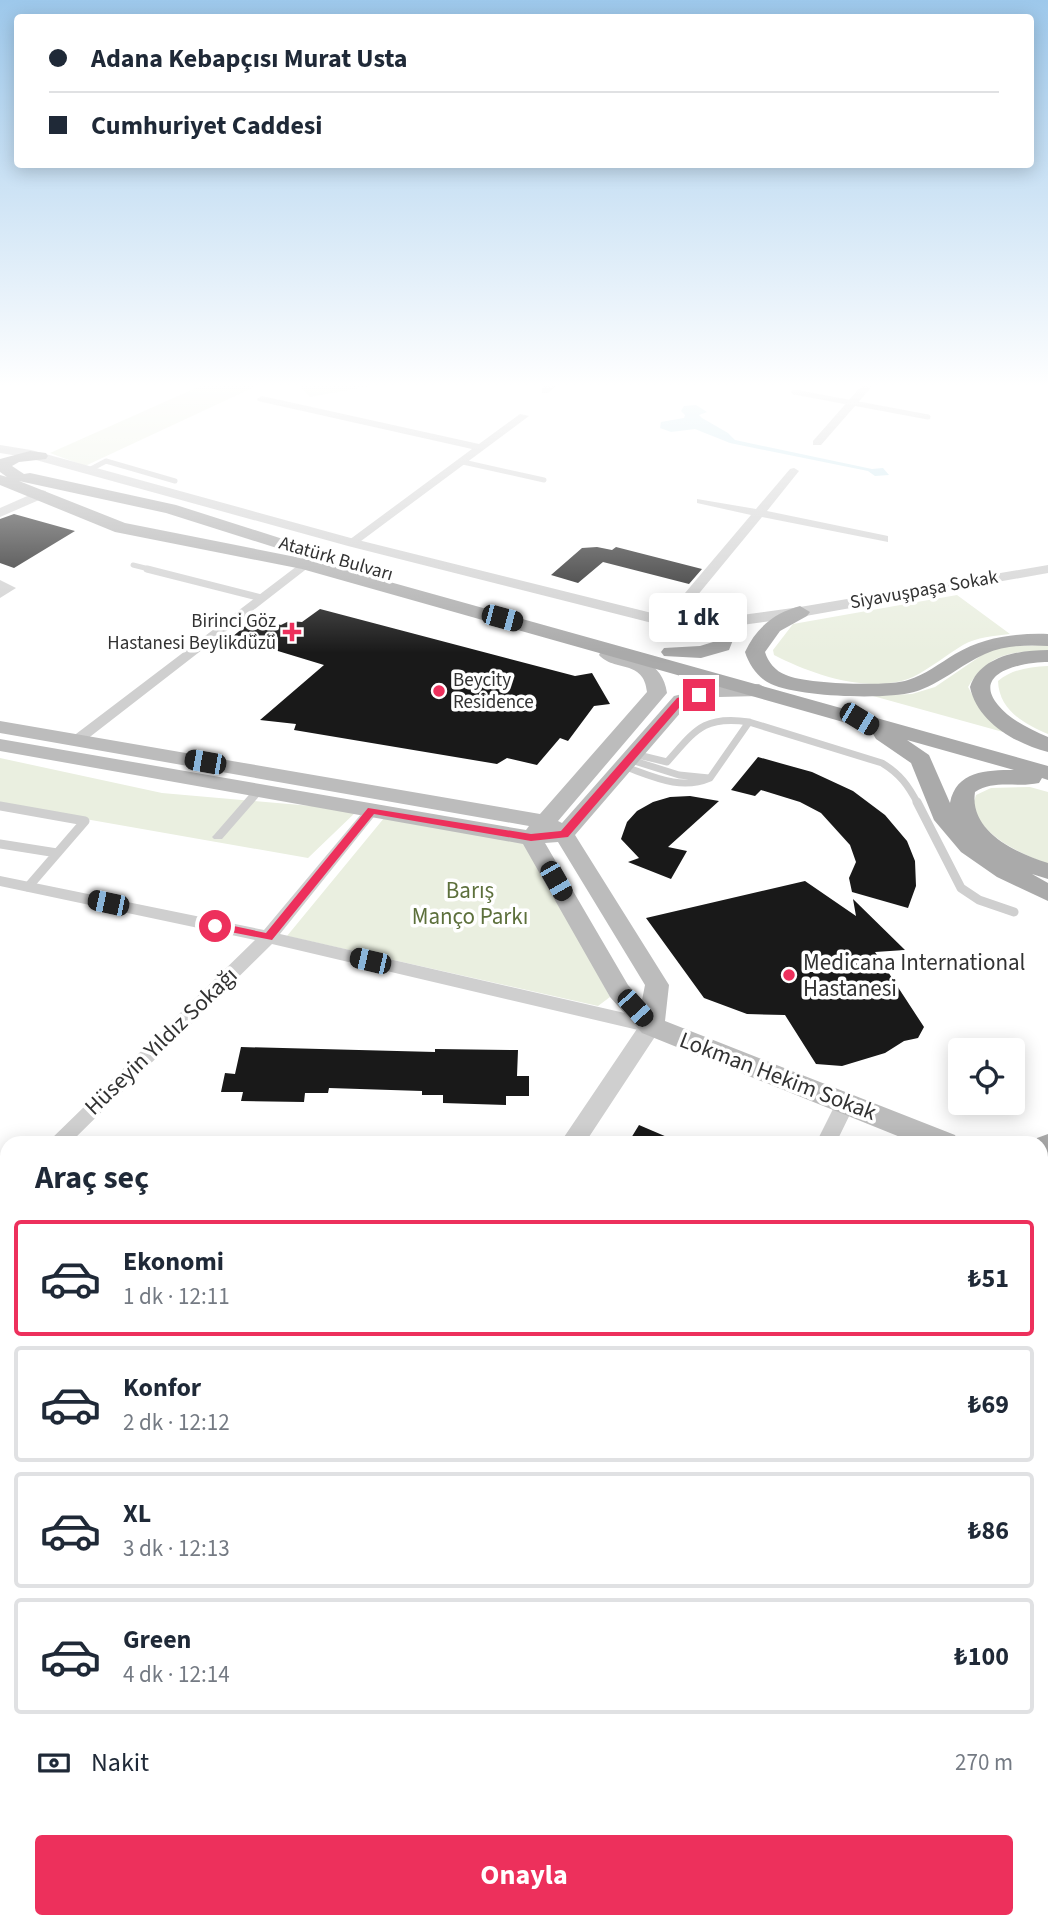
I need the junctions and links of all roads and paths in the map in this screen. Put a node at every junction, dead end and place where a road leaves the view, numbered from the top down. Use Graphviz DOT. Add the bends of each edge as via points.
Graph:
graph roads {
  1 [pos="100,473"];
  2 [pos="148,473"];
  3 [pos="447,473"];
  4 [pos="514,473"];
  5 [pos="792,473"];
  6 [pos="6,476"];
  7 [pos="544,480"];
  8 [pos="175,481"];
  9 [pos="79,489"];
  10 [pos="44,495"];
  11 [pos="701,501"];
  12 [pos="758,512"];
  13 [pos="0,513"];
  14 [pos="219,527"];
  15 [pos="884,539"];
  16 [pos="182,541"];
  17 [pos="353,543"];
  18 [pos="305,564"];
  19 [pos="133,565"];
  20 [pos="1048,569"];
  21 [pos="0,584"];
  22 [pos="0,594"];
  23 [pos="261,598"];
  24 [pos="800,612"];
  25 [pos="667,622"];
  26 [pos="527,625"];
  27 [pos="710,626"];
  28 [pos="1048,640"];
  29 [pos="671,652"];
  30 [pos="1048,656"];
  31 [pos="780,681"];
  32 [pos="759,690"];
  33 [pos="859,719"];
  34 [pos="749,722"];
  35 [pos="0,727"];
  36 [pos="76,740"];
  37 [pos="0,745"];
  38 [pos="1048,746"];
  39 [pos="57,755"];
  40 [pos="1048,755"];
  41 [pos="629,760"];
  42 [pos="1048,776"];
  43 [pos="258,791"];
  44 [pos="378,802"];
  45 [pos="0,806"];
  46 [pos="547,831"];
  47 [pos="218,837"];
  48 [pos="0,844"];
  49 [pos="57,853"];
  50 [pos="1048,871"];
  51 [pos="0,881"];
  52 [pos="28,887"];
  53 [pos="1048,892"];
  54 [pos="1014,912"];
  55 [pos="268,937"];
  56 [pos="650,1026"];
  57 [pos="846,1102"];
  58 [pos="64,1136"];
  59 [pos="577,1136"];
  60 [pos="829,1136"];
  61 [pos="928,1136"];
  1 -- 17 [label="street, Siyavuşpaşa Sokak"];
  2 -- 8 [label="lane"];
  3 -- 17 [label="street"];
  4 -- 7 [label="lane"];
  5 -- 12 [label="street"];
  6 -- 9 [label="main road, Atatürk Bulvarı"];
  6 -- 10 [label="main road, Atatürk Bulvarı"];
  9 -- 10 [label="main road" via="130,508 119,516 105,517"];
  9 -- 14 [label="main road, Atatürk Bulvarı" via="157,505"];
  10 -- 13 [label="street"];
  10 -- 16 [label="main road, Atatürk Bulvarı" via="93,520"];
  11 -- 12 [label="street"];
  12 -- 15 [label="street"];
  12 -- 25 [label="street"];
  14 -- 16 [label="main road" via="174,516 149,522 155,531"];
  14 -- 29 [label="main road, Atatürk Bulvarı"];
  16 -- 18 [label="main road, Atatürk Bulvarı"];
  17 -- 25 [label="street, Siyavuşpaşa Sokak"];
  18 -- 23 [label="street"];
  18 -- 26 [label="main road, Atatürk Bulvarı"];
  19 -- 23 [label="lane"];
  20 -- 24 [label="street, Siyavuşpaşa Sokak"];
  21 -- 22 [label="street" via="10,588"];
  23 -- 36 [label="street"];
  24 -- 27 [label="street, Siyavuşpaşa Sokak"];
  24 -- 31 [label="main road" via="779,620 755,652 763,667"];
  25 -- 27 [label="street, Siyavuşpaşa Sokak"];
  26 -- 32 [label="main road, Atatürk Bulvarı"];
  26 -- 46 [label="main road" via="640,665 651,673 657,689"];
  27 -- 29 [label="main road" via="723,640 722,646 701,652"];
  28 -- 31 [label="main road" via="1009,641 978,649 933,678 906,688 854,689"];
  29 -- 31 [label="main road, Atatürk Bulvarı"];
  30 -- 38 [label="main road" via="1022,657 998,665 984,678 981,688 982,698 993,712"];
  31 -- 40 [label="main road"];
  32 -- 33 [label="main road, Atatürk Bulvarı"];
  32 -- 41 [label="main road" via="719,691 681,700"];
  33 -- 42 [label="main road, Atatürk Bulvarı"];
  33 -- 53 [label="main road" via="921,760 946,820 969,846"];
  34 -- 41 [label="lane" via="726,719 698,727 667,762"];
  34 -- 41 [label="lane" via="710,778 692,784 678,783"];
  34 -- 54 [label="lane" via="882,763 898,773 961,888 979,900"];
  35 -- 36 [label="main road"];
  36 -- 39 [label="main road"];
  36 -- 44 [label="main road"];
  37 -- 39 [label="main road"];
  39 -- 43 [label="main road"];
  41 -- 46 [label="main road"];
  42 -- 50 [label="main road" via="972,781 961,796 962,808 980,836 1016,861"];
  43 -- 44 [label="main road"];
  43 -- 47 [label="street"];
  44 -- 46 [label="main road"];
  44 -- 55 [label="street, Hüseyin Yıldız Sokağı"];
  45 -- 49 [label="lane" via="85,821"];
  46 -- 56 [label="main road" via="619,991"];
  46 -- 56 [label="main road" via="657,985"];
  48 -- 49 [label="lane"];
  49 -- 52 [label="lane"];
  51 -- 52 [label="street"];
  52 -- 55 [label="street"];
  55 -- 56 [label="street"];
  55 -- 58 [label="street, Hüseyin Yıldız Sokağı"];
  56 -- 57 [label="main road, Lokman Hekim Sokak"];
  56 -- 59 [label="street"];
  57 -- 60 [label="street"];
  57 -- 61 [label="main road, Lokman Hekim Sokak"];
}
